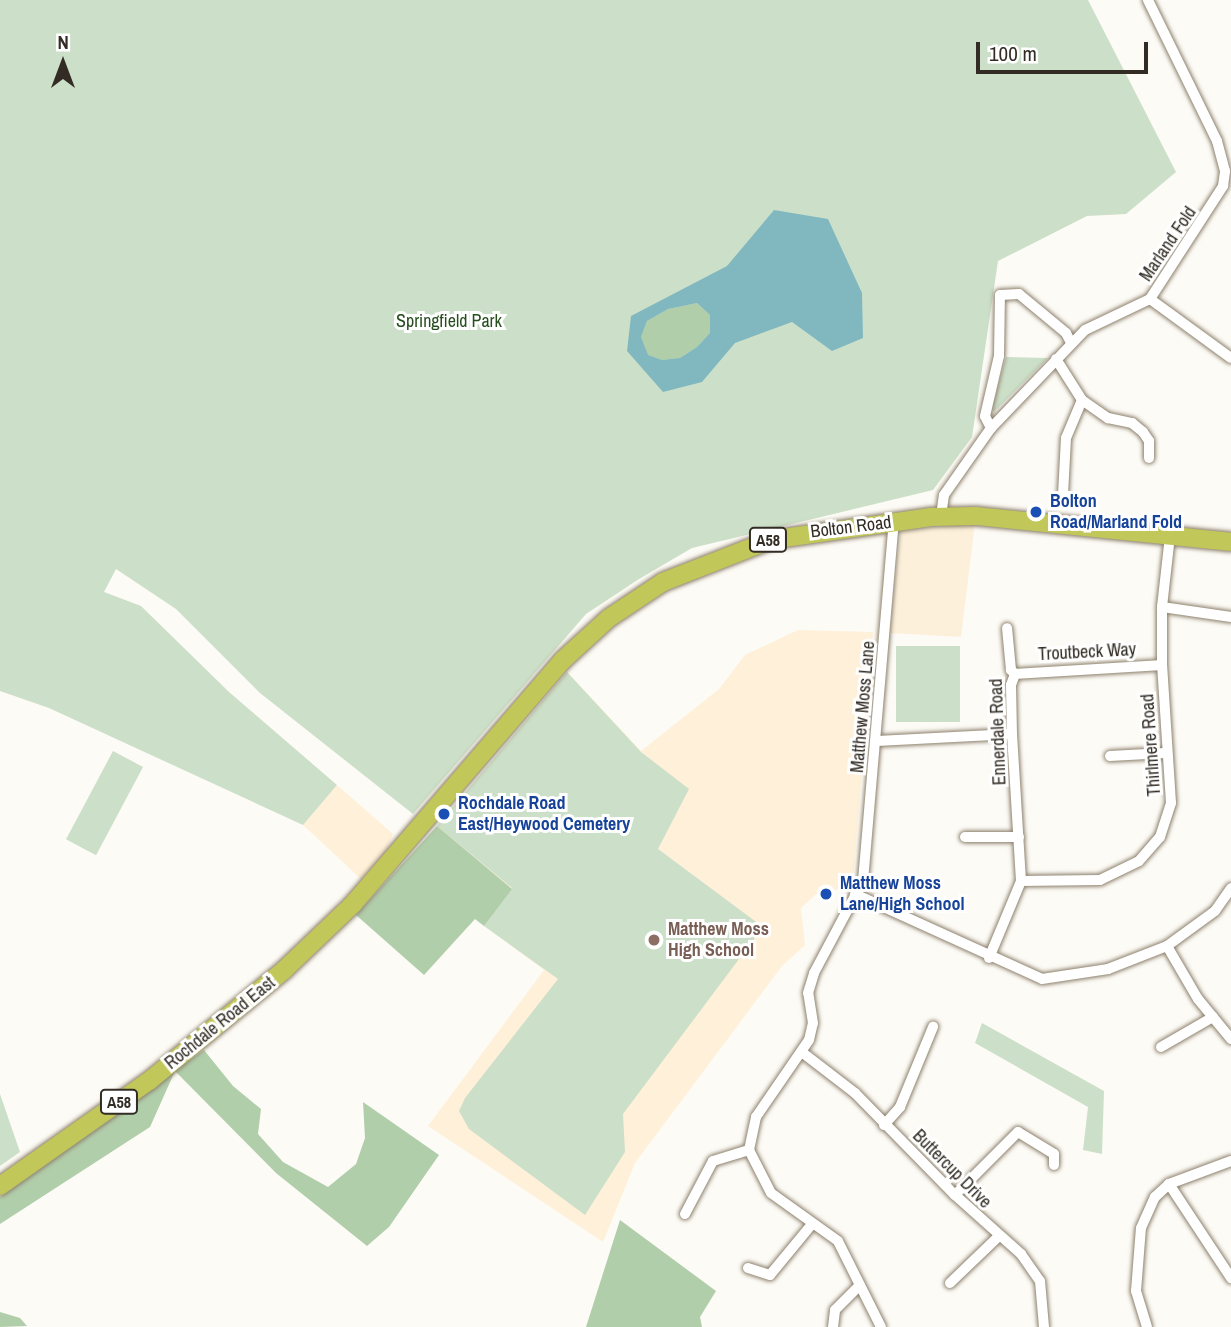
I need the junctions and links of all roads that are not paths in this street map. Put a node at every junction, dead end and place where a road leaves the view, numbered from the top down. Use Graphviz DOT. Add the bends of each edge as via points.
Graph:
graph roads {
  1 [pos="1148,0"];
  2 [pos="1150,299"];
  3 [pos="1071,344"];
  4 [pos="1231,358"];
  5 [pos="1056,359"];
  6 [pos="1083,400"];
  7 [pos="991,428"];
  8 [pos="1149,458"];
  9 [pos="1063,495"];
  10 [pos="941,516"];
  11 [pos="894,521"];
  12 [pos="1170,536"];
  13 [pos="1231,542"];
  14 [pos="1162,607"];
  15 [pos="1231,617"];
  16 [pos="1007,628"];
  17 [pos="1162,665"];
  18 [pos="1015,674"];
  19 [pos="1012,734"];
  20 [pos="877,741"];
  21 [pos="1165,753"];
  22 [pos="1110,756"];
  23 [pos="416,831"];
  24 [pos="965,837"];
  25 [pos="1019,837"];
  26 [pos="1021,881"];
  27 [pos="1231,888"];
  28 [pos="855,894"];
  29 [pos="1167,946"];
  30 [pos="989,958"];
  31 [pos="1213,1017"];
  32 [pos="933,1027"];
  33 [pos="1231,1039"];
  34 [pos="1161,1047"];
  35 [pos="803,1053"];
  36 [pos="884,1125"];
  37 [pos="749,1150"];
  38 [pos="1231,1161"];
  39 [pos="1054,1165"];
  40 [pos="1169,1184"];
  41 [pos="0,1186"];
  42 [pos="955,1195"];
  43 [pos="685,1214"];
  44 [pos="812,1224"];
  45 [pos="999,1236"];
  46 [pos="748,1268"];
  47 [pos="1231,1278"];
  48 [pos="950,1283"];
  49 [pos="860,1285"];
  50 [pos="833,1327"];
  51 [pos="881,1327"];
  52 [pos="1044,1327"];
  53 [pos="1147,1327"];
  1 -- 2 [label="street, Marland Fold" via="1217,141 1225,172 1216,203"];
  2 -- 3 [label="street, Marland Fold" via="1085,330"];
  2 -- 4 [label="street"];
  3 -- 5 [label="street, Marland Fold"];
  3 -- 7 [label="street" via="1066,333 1019,294 1000,295 999,356 985,416"];
  5 -- 6 [label="street"];
  5 -- 7 [label="street, Marland Fold"];
  6 -- 8 [label="street" via="1108,418 1132,423 1143,432 1153,446"];
  6 -- 9 [label="street" via="1066,438"];
  7 -- 10 [label="street, Marland Fold" via="944,495"];
  10 -- 11 [label="highway, Bolton Road / A58"];
  10 -- 12 [label="highway, Bolton Road / A58"];
  11 -- 20 [label="street, Matthew Moss Lane"];
  11 -- 23 [label="highway, Bolton Road / A58" via="770,540 696,565 648,591 609,618 563,660"];
  12 -- 13 [label="highway, Bolton Road / A58"];
  12 -- 14 [label="street, Thirlmere Road"];
  14 -- 15 [label="street"];
  14 -- 17 [label="street, Thirlmere Road"];
  16 -- 18 [label="street, Ennerdale Road"];
  17 -- 18 [label="street, Troutbeck Way"];
  17 -- 21 [label="street, Thirlmere Road"];
  18 -- 19 [label="street, Ennerdale Road"];
  19 -- 20 [label="street"];
  19 -- 25 [label="street, Ennerdale Road"];
  20 -- 28 [label="street, Matthew Moss Lane" via="863,881"];
  21 -- 22 [label="street"];
  21 -- 26 [label="street, Thirlmere Road" via="1171,803 1160,838 1139,861 1100,880"];
  23 -- 41 [label="highway, Rochdale Road East / A58" via="353,904 236,1013"];
  24 -- 25 [label="street"];
  25 -- 26 [label="street, Ennerdale Road"];
  26 -- 30 [label="street, Ennerdale Road"];
  27 -- 29 [label="street" via="1215,911"];
  28 -- 30 [label="street"];
  28 -- 35 [label="street, Matthew Moss Lane" via="814,973 808,993 813,1023"];
  29 -- 30 [label="street" via="1108,969 1042,979"];
  29 -- 31 [label="street"];
  31 -- 33 [label="street"];
  31 -- 34 [label="street"];
  32 -- 36 [label="street" via="900,1107"];
  35 -- 36 [label="street, Buttercup Drive" via="855,1093"];
  35 -- 37 [label="street" via="756,1117"];
  36 -- 42 [label="street, Buttercup Drive"];
  37 -- 43 [label="street" via="713,1161"];
  37 -- 44 [label="street" via="771,1193"];
  38 -- 40 [label="street"];
  39 -- 42 [label="street" via="1054,1154 1018,1132"];
  40 -- 47 [label="street"];
  40 -- 53 [label="street" via="1155,1197 1141,1228 1136,1291"];
  42 -- 45 [label="street, Buttercup Drive"];
  44 -- 46 [label="street" via="770,1275"];
  44 -- 49 [label="street" via="838,1241"];
  45 -- 48 [label="street"];
  45 -- 52 [label="street, Buttercup Drive" via="1021,1254 1040,1281"];
  49 -- 50 [label="street" via="835,1310"];
  49 -- 51 [label="street"];
}
